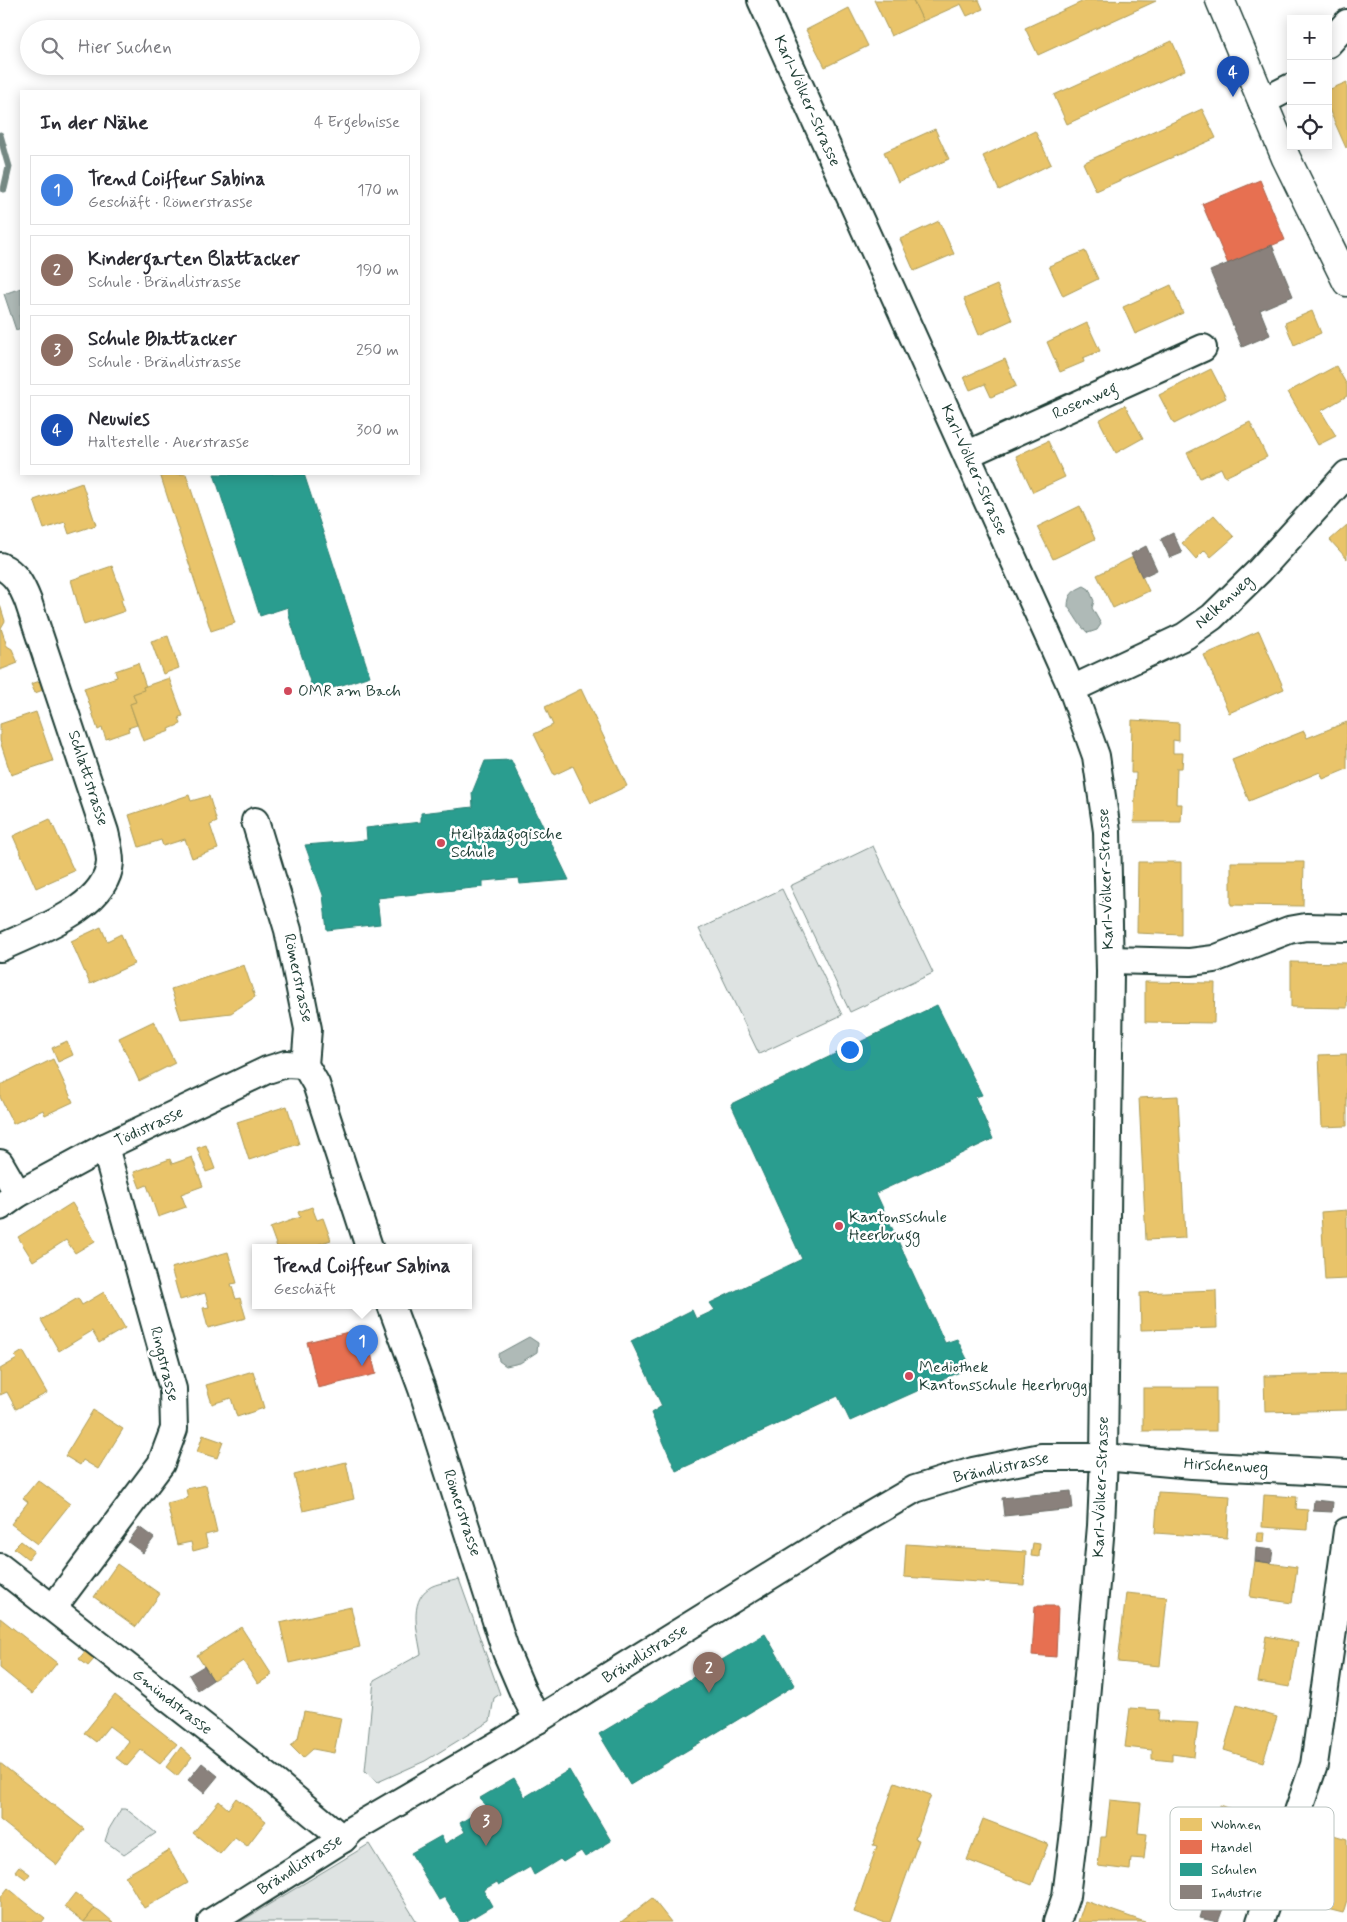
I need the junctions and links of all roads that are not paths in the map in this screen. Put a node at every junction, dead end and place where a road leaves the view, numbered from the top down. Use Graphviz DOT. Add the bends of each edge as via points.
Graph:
graph roads {
  1 [pos="761,0"];
  2 [pos="1220,0"];
  3 [pos="1347,23"];
  4 [pos="1332,40"];
  5 [pos="1287,89"];
  6 [pos="1262,102"];
  7 [pos="1347,282"];
  8 [pos="1203,348"];
  9 [pos="968,454"];
  10 [pos="1347,474"];
  11 [pos="0,566"];
  12 [pos="1072,689"];
  13 [pos="254,822"];
  14 [pos="1347,928"];
  15 [pos="0,948"];
  16 [pos="1110,960"];
  17 [pos="305,1065"];
  18 [pos="105,1147"];
  19 [pos="0,1163"];
  20 [pos="9,1200"];
  21 [pos="368,1244"];
  22 [pos="392,1309"];
  23 [pos="1104,1458"];
  24 [pos="1347,1473"];
  25 [pos="1347,1531"];
  26 [pos="0,1567"];
  27 [pos="54,1608"];
  28 [pos="538,1720"];
  29 [pos="1300,1807"];
  30 [pos="343,1839"];
  31 [pos="1264,1910"];
  32 [pos="211,1922"];
  33 [pos="1057,1922"];
  34 [pos="1260,1922"];
  1 -- 9 [label="street, Karl-Völker-Strasse"];
  2 -- 6 [label="main road"];
  3 -- 4 [label="street"];
  5 -- 6 [label="street"];
  6 -- 7 [label="main road" via="1308,206"];
  8 -- 9 [label="street, Rosenweg"];
  9 -- 12 [label="street, Karl-Völker-Strasse"];
  10 -- 12 [label="street, Nelkenweg" via="1260,570 1212,617 1185,636"];
  11 -- 15 [label="street, Schlattstrasse" via="13,574 28,601 106,832 110,862 99,890 84,905"];
  12 -- 16 [label="street, Karl-Völker-Strasse" via="1096,756 1108,831"];
  13 -- 17 [label="street, Römerstrasse" via="288,930 308,1028"];
  14 -- 16 [label="street, Karl-Völker-Strasse" via="1289,930 1214,959 1190,962"];
  16 -- 23 [label="street, Karl-Völker-Strasse"];
  17 -- 18 [label="street, Tödistrasse" via="286,1064 267,1070"];
  17 -- 21 [label="street" via="316,1084"];
  18 -- 20 [label="street, Tödistrasse"];
  18 -- 27 [label="street, Ringstrasse" via="173,1389 174,1429 161,1464"];
  19 -- 20 [label="street"];
  22 -- 28 [label="street, Römerstrasse" via="422,1389 506,1652"];
  23 -- 24 [label="street, Hirschenweg"];
  23 -- 28 [label="street, Brändlistrasse" via="1041,1457 973,1471 915,1489 836,1534"];
  23 -- 33 [label="street, Karl-Völker-Strasse" via="1096,1591 1075,1824 1066,1896"];
  25 -- 29 [label="street" via="1314,1765"];
  26 -- 27 [label="street, Gmündstrasse"];
  27 -- 30 [label="street, Gmündstrasse"];
  28 -- 30 [label="street, Brändlistrasse" via="353,1829"];
  30 -- 32 [label="street, Brändlistrasse"];
  31 -- 34 [label="street"];
}
